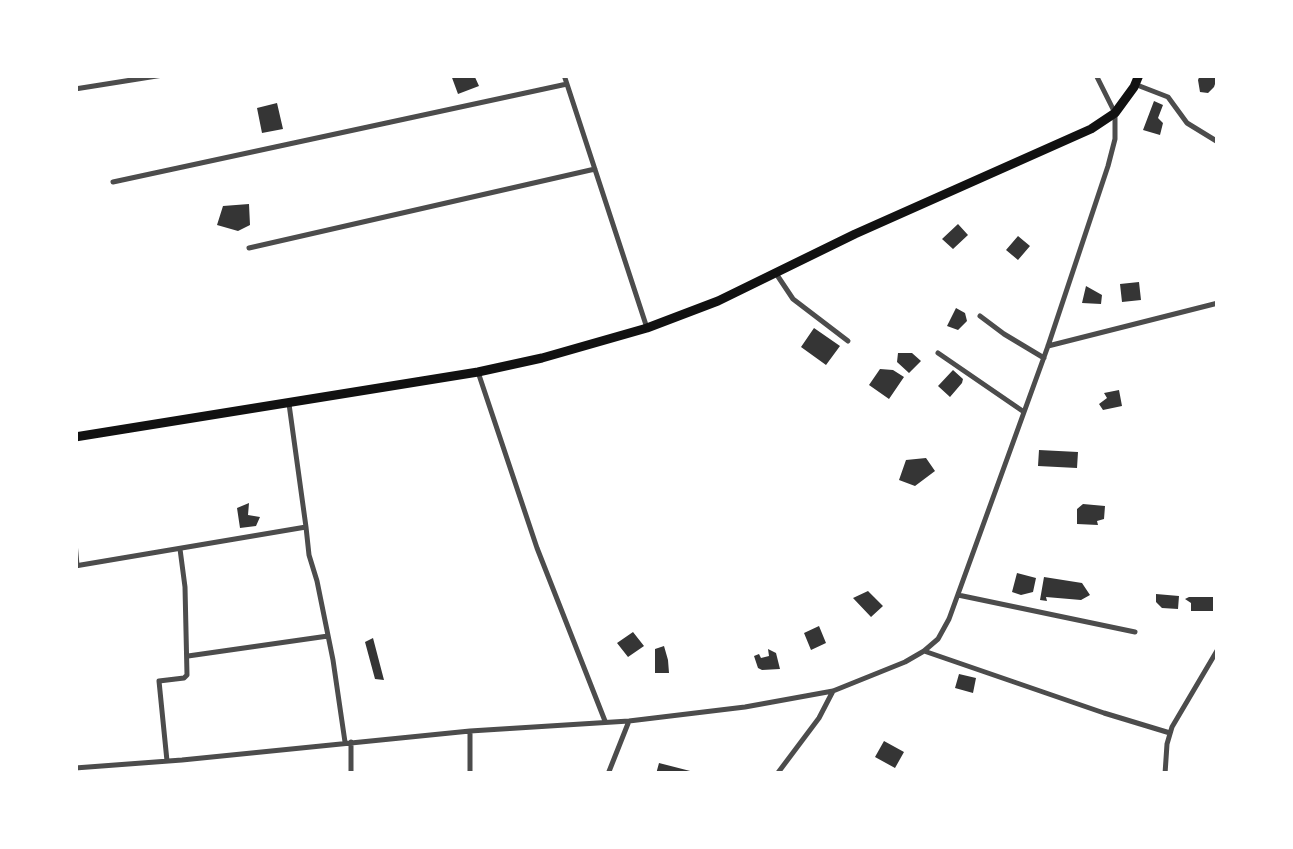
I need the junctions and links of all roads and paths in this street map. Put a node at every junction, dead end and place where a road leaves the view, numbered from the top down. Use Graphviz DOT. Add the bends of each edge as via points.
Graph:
graph roads {
  1 [pos="163,75"];
  2 [pos="564,75"];
  3 [pos="1096,75"];
  4 [pos="1137,80"];
  5 [pos="567,84"];
  6 [pos="75,89"];
  7 [pos="1114,113"];
  8 [pos="1218,142"];
  9 [pos="595,170"];
  10 [pos="112,182"];
  11 [pos="249,248"];
  12 [pos="775,272"];
  13 [pos="1218,304"];
  14 [pos="980,316"];
  15 [pos="647,328"];
  16 [pos="848,341"];
  17 [pos="1048,346"];
  18 [pos="938,353"];
  19 [pos="1044,358"];
  20 [pos="478,372"];
  21 [pos="288,404"];
  22 [pos="1024,412"];
  23 [pos="75,437"];
  24 [pos="306,527"];
  25 [pos="75,542"];
  26 [pos="180,549"];
  27 [pos="76,566"];
  28 [pos="958,595"];
  29 [pos="1135,632"];
  30 [pos="328,636"];
  31 [pos="1218,649"];
  32 [pos="924,651"];
  33 [pos="187,656"];
  34 [pos="834,691"];
  35 [pos="629,721"];
  36 [pos="605,722"];
  37 [pos="470,731"];
  38 [pos="1170,733"];
  39 [pos="348,742"];
  40 [pos="167,762"];
  41 [pos="75,768"];
  42 [pos="100,770"];
  43 [pos="352,774"];
  44 [pos="470,774"];
  45 [pos="608,774"];
  46 [pos="778,774"];
  47 [pos="1165,774"];
  1 -- 6 [label="street"];
  2 -- 5 [label="street"];
  3 -- 7 [label="street"];
  4 -- 7 [label="highway"];
  4 -- 8 [label="street" via="1168,97 1187,123"];
  5 -- 9 [label="street"];
  5 -- 10 [label="street"];
  7 -- 12 [label="highway"];
  7 -- 17 [label="street" via="1115,139"];
  9 -- 11 [label="street"];
  9 -- 15 [label="street"];
  12 -- 15 [label="highway"];
  12 -- 16 [label="street" via="792,300"];
  13 -- 17 [label="street"];
  14 -- 19 [label="street"];
  15 -- 20 [label="highway"];
  17 -- 19 [label="street"];
  18 -- 22 [label="street"];
  19 -- 22 [label="street"];
  20 -- 21 [label="highway"];
  20 -- 36 [label="street"];
  21 -- 23 [label="highway"];
  21 -- 24 [label="street"];
  22 -- 28 [label="street"];
  24 -- 26 [label="street"];
  24 -- 30 [label="street"];
  25 -- 27 [label="street"];
  26 -- 27 [label="street"];
  26 -- 33 [label="street"];
  28 -- 29 [label="street"];
  28 -- 32 [label="street" via="938,639"];
  30 -- 33 [label="street"];
  30 -- 39 [label="street"];
  31 -- 38 [label="street"];
  32 -- 34 [label="street"];
  32 -- 38 [label="street"];
  33 -- 40 [label="street" via="186,676 159,682"];
  34 -- 35 [label="street"];
  34 -- 46 [label="street"];
  35 -- 36 [label="street"];
  35 -- 45 [label="street"];
  36 -- 37 [label="street"];
  37 -- 39 [label="street"];
  37 -- 44 [label="street"];
  38 -- 47 [label="street"];
  39 -- 40 [label="street"];
  39 -- 43 [label="street"];
  40 -- 42 [label="street"];
  41 -- 42 [label="street"];
}
